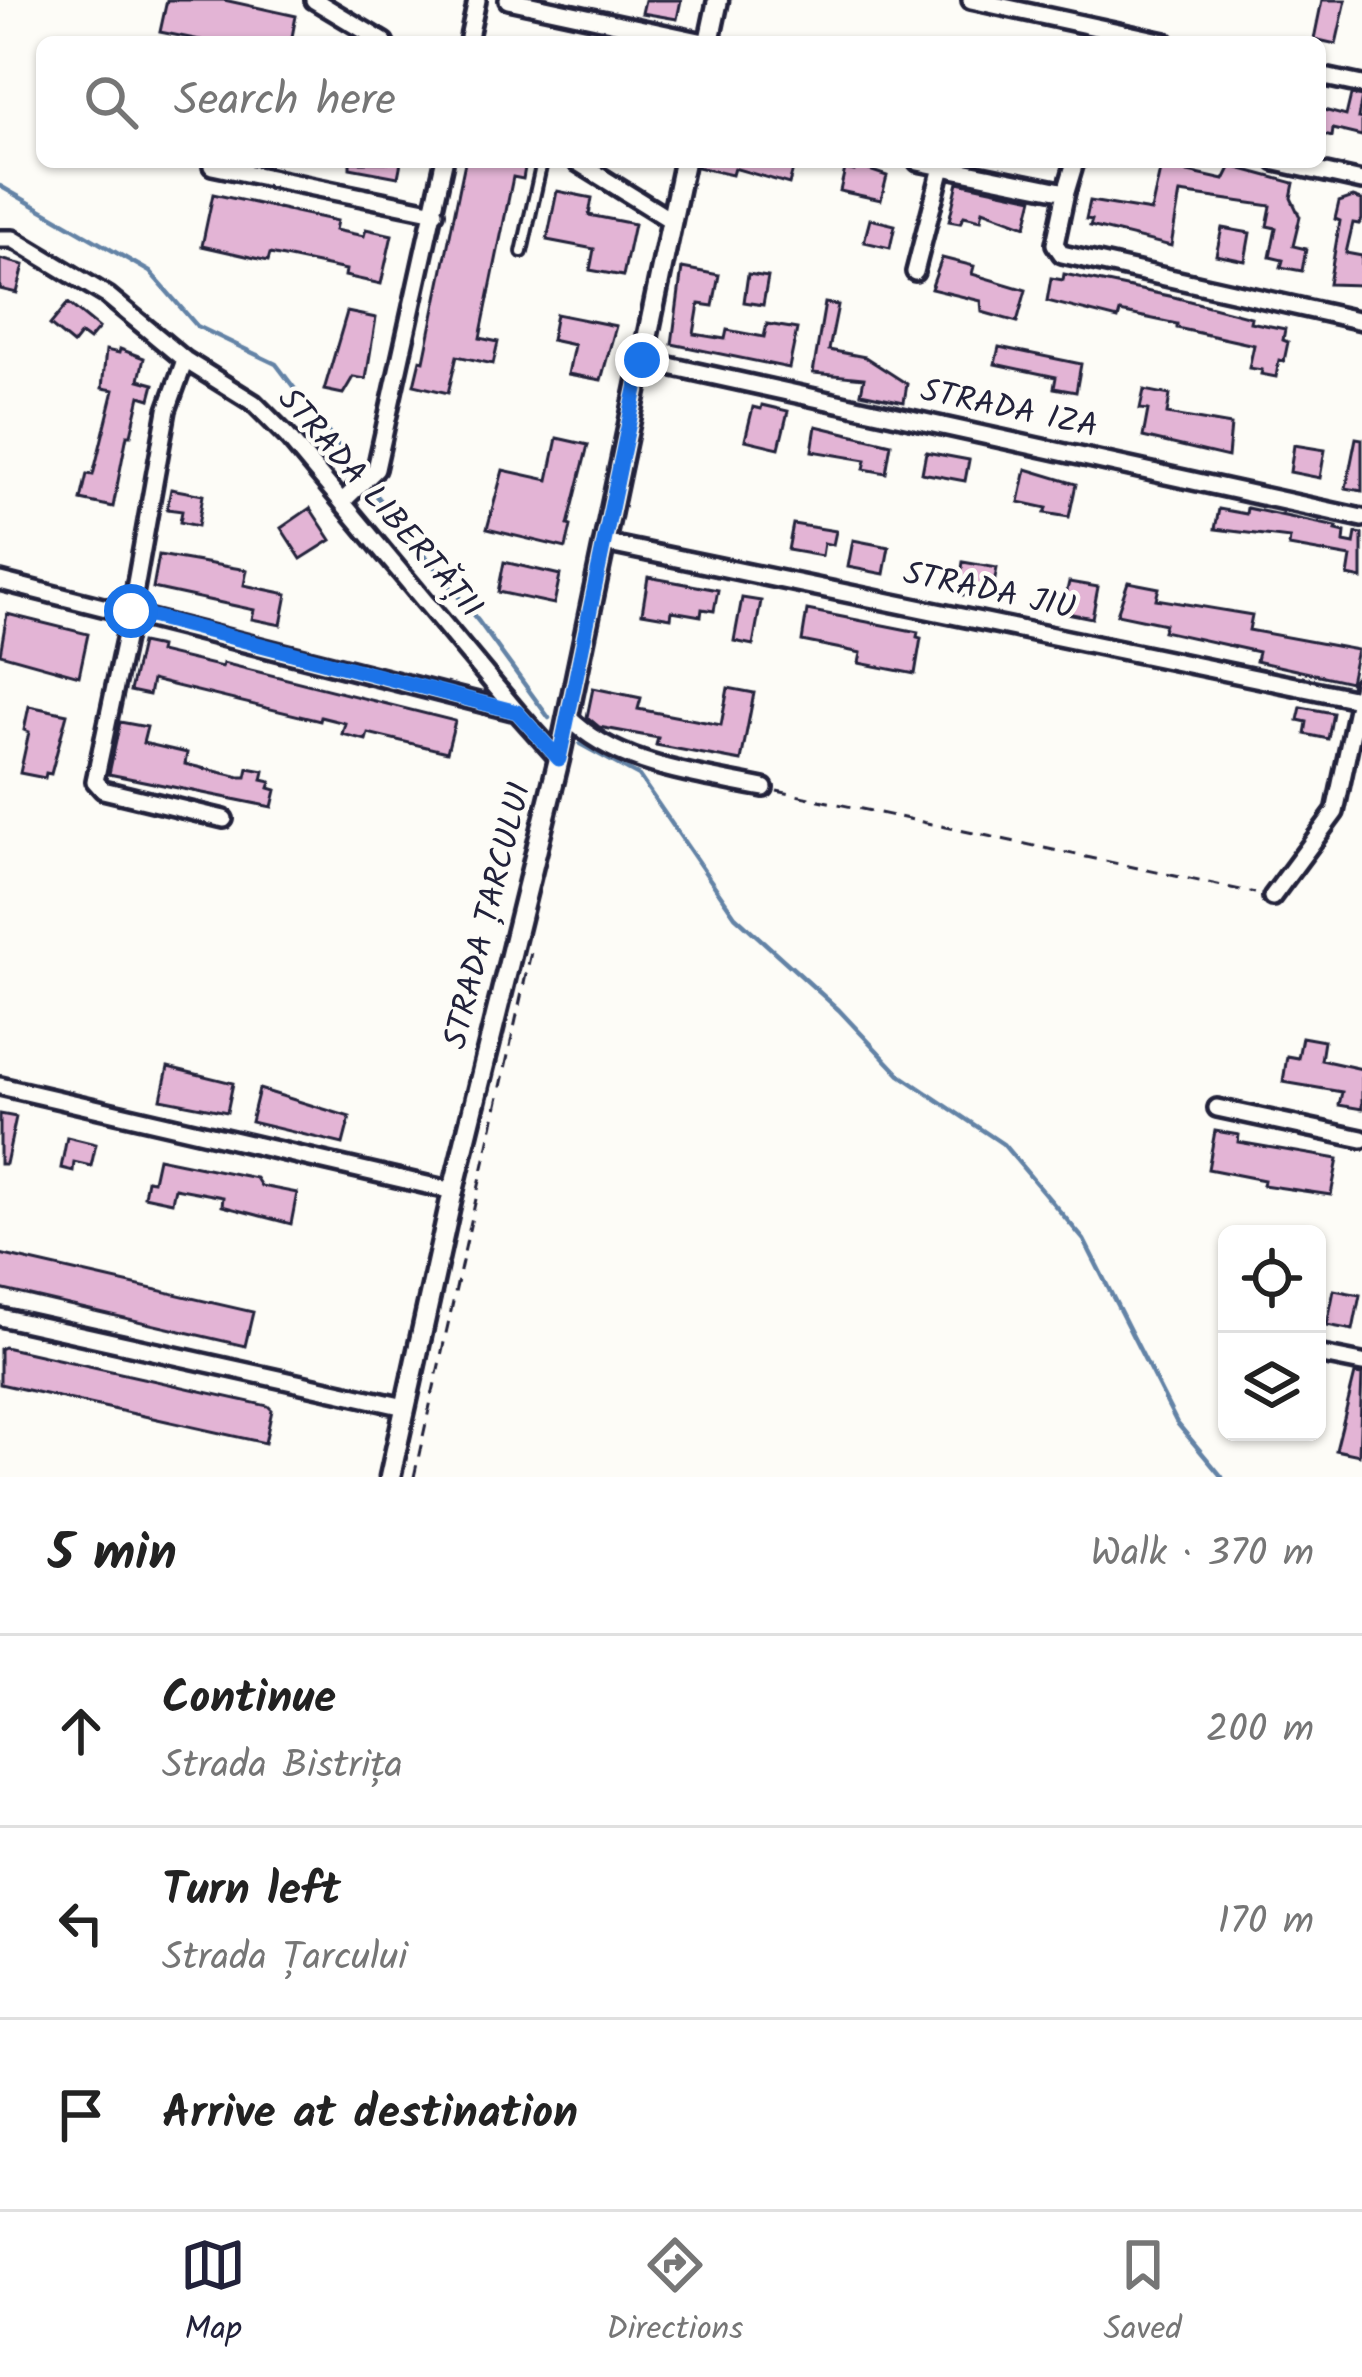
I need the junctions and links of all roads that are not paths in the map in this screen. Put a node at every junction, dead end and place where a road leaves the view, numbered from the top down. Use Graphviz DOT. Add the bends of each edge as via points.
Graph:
graph roads {
  1 [pos="314,0"];
  2 [pos="477,0"];
  3 [pos="508,0"];
  4 [pos="718,0"];
  5 [pos="971,0"];
  6 [pos="374,36"];
  7 [pos="469,36"];
  8 [pos="678,36"];
  9 [pos="708,36"];
  10 [pos="1137,36"];
  11 [pos="1326,77"];
  12 [pos="1362,85"];
  13 [pos="222,168"];
  14 [pos="443,168"];
  15 [pos="541,168"];
  16 [pos="587,168"];
  17 [pos="683,168"];
  18 [pos="942,168"];
  19 [pos="947,168"];
  20 [pos="1074,168"];
  21 [pos="1303,168"];
  22 [pos="1362,181"];
  23 [pos="1066,192"];
  24 [pos="435,212"];
  25 [pos="672,221"];
  26 [pos="0,238"];
  27 [pos="522,252"];
  28 [pos="915,272"];
  29 [pos="1362,321"];
  30 [pos="185,360"];
  31 [pos="642,360"];
  32 [pos="342,502"];
  33 [pos="1362,518"];
  34 [pos="604,543"];
  35 [pos="0,581"];
  36 [pos="131,611"];
  37 [pos="1361,695"];
  38 [pos="517,712"];
  39 [pos="568,717"];
  40 [pos="559,759"];
  41 [pos="764,788"];
  42 [pos="224,820"];
  43 [pos="1272,897"];
  44 [pos="0,1086"];
  45 [pos="1217,1108"];
  46 [pos="1362,1139"];
  47 [pos="453,1191"];
  48 [pos="0,1317"];
  49 [pos="1326,1356"];
  50 [pos="1362,1363"];
  51 [pos="405,1407"];
  52 [pos="390,1477"];
  1 -- 6 [label="street"];
  2 -- 7 [label="street"];
  3 -- 8 [label="street"];
  4 -- 9 [label="street"];
  5 -- 10 [label="street"];
  11 -- 12 [label="street"];
  13 -- 24 [label="street"];
  14 -- 24 [label="street"];
  15 -- 27 [label="lane"];
  16 -- 25 [label="street"];
  17 -- 25 [label="street, STRADA ȚARCULUI"];
  18 -- 28 [label="street"];
  19 -- 23 [label="street"];
  20 -- 23 [label="street"];
  21 -- 22 [label="street"];
  23 -- 29 [label="street" via="1055,244 1062,254"];
  24 -- 32 [label="street" via="376,469"];
  25 -- 31 [label="street, STRADA ȚARCULUI"];
  26 -- 30 [label="street, STRADA LIBERTĂȚII" via="108,296"];
  30 -- 32 [label="street, STRADA LIBERTĂȚII" via="254,403"];
  30 -- 36 [label="street" via="166,410"];
  31 -- 33 [label="street, STRADA IZA"];
  31 -- 34 [label="street, STRADA ȚARCULUI"];
  32 -- 38 [label="street, STRADA LIBERTĂȚII"];
  34 -- 37 [label="street, STRADA JIU"];
  34 -- 39 [label="street, STRADA ȚARCULUI"];
  35 -- 36 [label="street"];
  36 -- 38 [label="street"];
  36 -- 42 [label="street" via="95,781 103,790"];
  37 -- 43 [label="street" via="1335,812"];
  38 -- 40 [label="street, STRADA LIBERTĂȚII"];
  39 -- 40 [label="street, STRADA ȚARCULUI"];
  39 -- 41 [label="street" via="629,757"];
  40 -- 47 [label="street, STRADA ȚARCULUI"];
  44 -- 47 [label="street"];
  45 -- 46 [label="street"];
  47 -- 51 [label="street, STRADA ȚARCULUI"];
  48 -- 51 [label="street"];
  49 -- 50 [label="street"];
  51 -- 52 [label="street, STRADA ȚARCULUI"];
}
